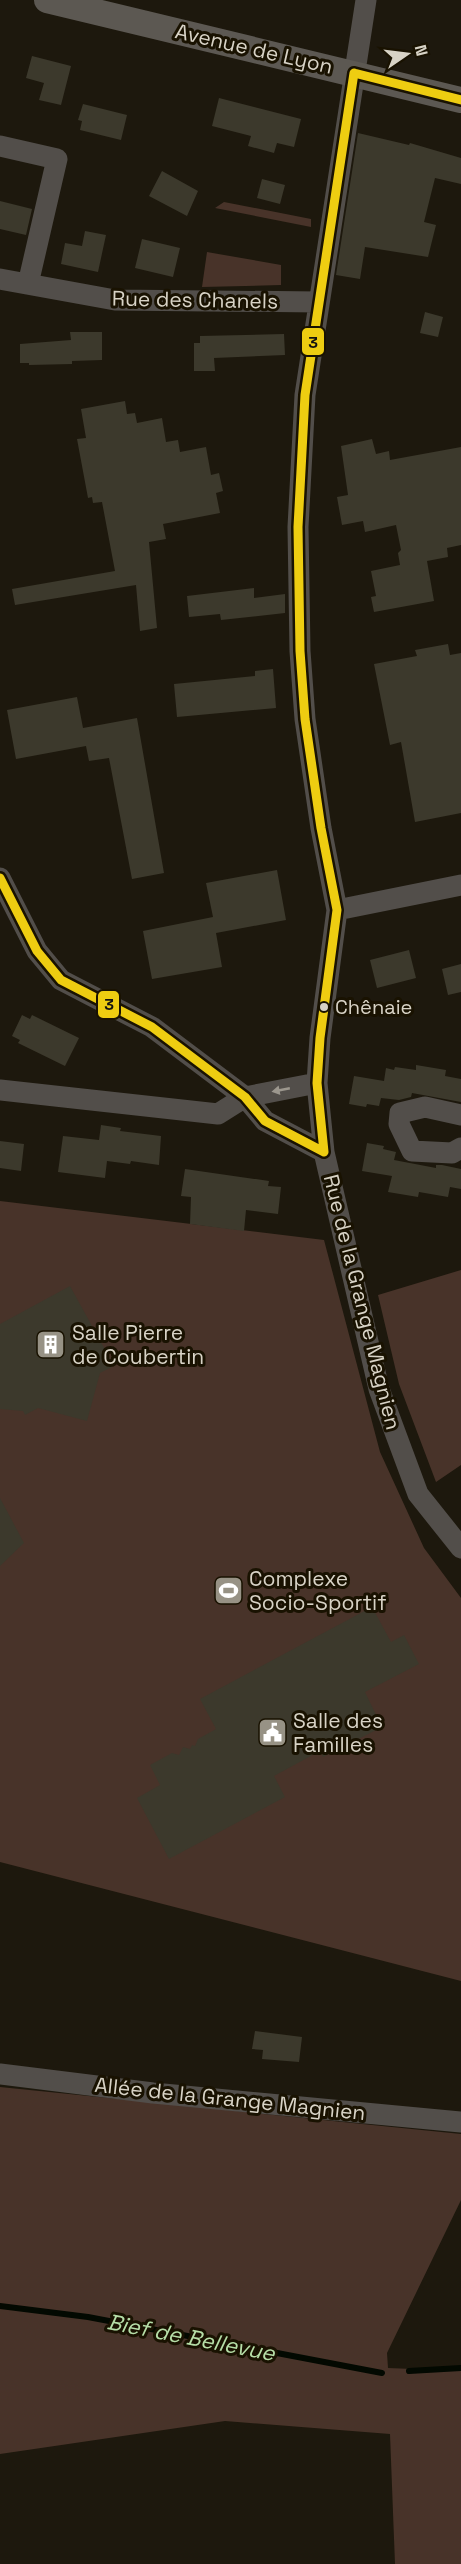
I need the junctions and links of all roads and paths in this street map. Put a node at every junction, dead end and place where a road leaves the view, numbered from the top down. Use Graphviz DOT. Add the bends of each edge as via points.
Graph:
graph roads {
  1 [pos="47,0"];
  2 [pos="366,0"];
  3 [pos="354,73"];
  4 [pos="461,100"];
  5 [pos="0,146"];
  6 [pos="0,279"];
  7 [pos="28,284"];
  8 [pos="319,302"];
  9 [pos="0,879"];
  10 [pos="461,885"];
  11 [pos="337,910"];
  12 [pos="316,1083"];
  13 [pos="0,1090"];
  14 [pos="245,1097"];
  15 [pos="461,1115"];
  16 [pos="461,1148"];
  17 [pos="324,1152"];
  18 [pos="461,1548"];
  19 [pos="0,2074"];
  20 [pos="461,2122"];
  1 -- 3 [label="main road, Avenue de Lyon"];
  2 -- 3 [label="street, Rue de la Grange Magnien"];
  3 -- 4 [label="main road, Avenue de Lyon"];
  3 -- 8 [label="street, Rue de la Grange Magnien"];
  5 -- 7 [label="street" via="57,159"];
  6 -- 7 [label="street, Rue des Chanels"];
  7 -- 8 [label="street, Rue des Chanels" via="115,300"];
  8 -- 11 [label="street, Rue de la Grange Magnien" via="303,431 298,527 300,651 305,719"];
  9 -- 14 [label="street" via="37,951 61,980 152,1027"];
  10 -- 11 [label="street"];
  11 -- 12 [label="street, Rue de la Grange Magnien"];
  12 -- 14 [label="street, one-way"];
  12 -- 17 [label="street, Rue de la Grange Magnien"];
  13 -- 14 [label="street" via="218,1114"];
  14 -- 17 [label="street" via="265,1121"];
  15 -- 16 [label="street" via="425,1107 400,1113 399,1124 412,1151 452,1153"];
  17 -- 18 [label="street, Rue de la Grange Magnien" via="379,1389 418,1494"];
  19 -- 20 [label="street, Allée de la Grange Magnien" via="153,2093"];
}
